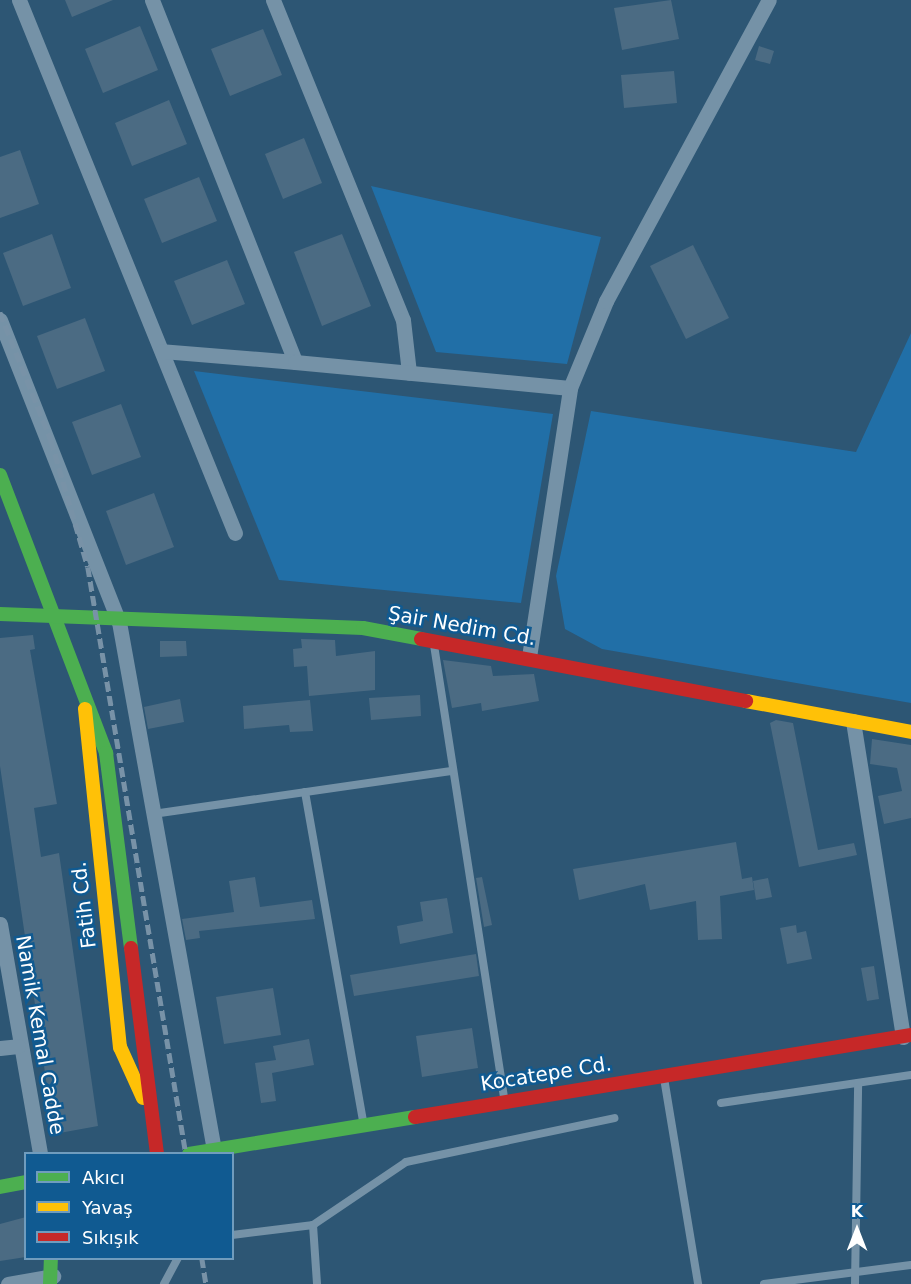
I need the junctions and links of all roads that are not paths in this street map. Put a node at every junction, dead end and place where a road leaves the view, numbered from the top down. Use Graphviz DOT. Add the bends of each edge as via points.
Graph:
graph roads {
  1 [pos="19,0"];
  2 [pos="152,0"];
  3 [pos="273,0"];
  4 [pos="769,0"];
  5 [pos="0,320"];
  6 [pos="162,351"];
  7 [pos="295,362"];
  8 [pos="409,373"];
  9 [pos="570,388"];
  10 [pos="0,475"];
  11 [pos="4,499"];
  12 [pos="235,533"];
  13 [pos="0,614"];
  14 [pos="55,620"];
  15 [pos="118,622"];
  16 [pos="432,637"];
  17 [pos="529,657"];
  18 [pos="85,690"];
  19 [pos="853,721"];
  20 [pos="911,732"];
  21 [pos="453,771"];
  22 [pos="305,792"];
  23 [pos="153,814"];
  24 [pos="0,924"];
  25 [pos="907,1036"];
  26 [pos="18,1046"];
  27 [pos="0,1048"];
  28 [pos="664,1074"];
  29 [pos="911,1075"];
  30 [pos="858,1083"];
  31 [pos="504,1100"];
  32 [pos="721,1103"];
  33 [pos="148,1109"];
  34 [pos="614,1118"];
  35 [pos="363,1124"];
  36 [pos="214,1150"];
  37 [pos="40,1152"];
  38 [pos="158,1152"];
  39 [pos="202,1152"];
  40 [pos="24,1182"];
  41 [pos="0,1187"];
  42 [pos="313,1225"];
  43 [pos="234,1235"];
  44 [pos="51,1260"];
  45 [pos="177,1260"];
  46 [pos="911,1265"];
  47 [pos="856,1275"];
  48 [pos="51,1280"];
  49 [pos="8,1284"];
  50 [pos="164,1284"];
  51 [pos="317,1284"];
  52 [pos="698,1284"];
  53 [pos="764,1284"];
  54 [pos="855,1284"];
  1 -- 6 [label="street"];
  2 -- 7 [label="street"];
  3 -- 8 [label="street" via="403,320"];
  4 -- 9 [label="street" via="606,301"];
  5 -- 15 [label="street"];
  6 -- 7 [label="street"];
  6 -- 12 [label="street"];
  7 -- 8 [label="street"];
  8 -- 9 [label="street"];
  9 -- 17 [label="street"];
  10 -- 11 [label="street, Fatih Cd."];
  11 -- 14 [label="street, Fatih Cd."];
  13 -- 14 [label="street, Şair Nedim Cd."];
  14 -- 15 [label="street, Şair Nedim Cd."];
  14 -- 18 [label="street, Fatih Cd."];
  15 -- 16 [label="street, Şair Nedim Cd." via="293,624"];
  15 -- 23 [label="street"];
  16 -- 17 [label="street, Şair Nedim Cd."];
  16 -- 21 [label="lane"];
  17 -- 19 [label="street, Şair Nedim Cd."];
  18 -- 33 [label="street, Fatih Cd." via="106,753 146,1050"];
  18 -- 33 [label="street, Fatih Cd." via="84,740 120,1047"];
  19 -- 20 [label="street, Şair Nedim Cd."];
  19 -- 25 [label="street"];
  21 -- 22 [label="lane"];
  21 -- 31 [label="lane"];
  22 -- 23 [label="lane"];
  22 -- 35 [label="lane"];
  23 -- 36 [label="street"];
  24 -- 26 [label="street, Namik Kemal Cadde"];
  25 -- 28 [label="street, Kocatepe Cd."];
  26 -- 27 [label="street"];
  26 -- 37 [label="street, Namik Kemal Cadde"];
  28 -- 31 [label="street, Kocatepe Cd."];
  28 -- 52 [label="lane"];
  29 -- 30 [label="lane"];
  30 -- 32 [label="lane"];
  30 -- 47 [label="lane"];
  31 -- 35 [label="street, Kocatepe Cd."];
  33 -- 38 [label="street, Fatih Cd."];
  34 -- 42 [label="lane" via="406,1162"];
  35 -- 36 [label="street, Kocatepe Cd."];
  36 -- 39 [label="street, Kocatepe Cd."];
  40 -- 41 [label="street"];
  42 -- 43 [label="lane"];
  42 -- 51 [label="lane"];
  44 -- 48 [label="street"];
  45 -- 50 [label="lane"];
  46 -- 47 [label="lane"];
  47 -- 53 [label="lane"];
  47 -- 54 [label="lane"];
  48 -- 49 [label="street"];
}
